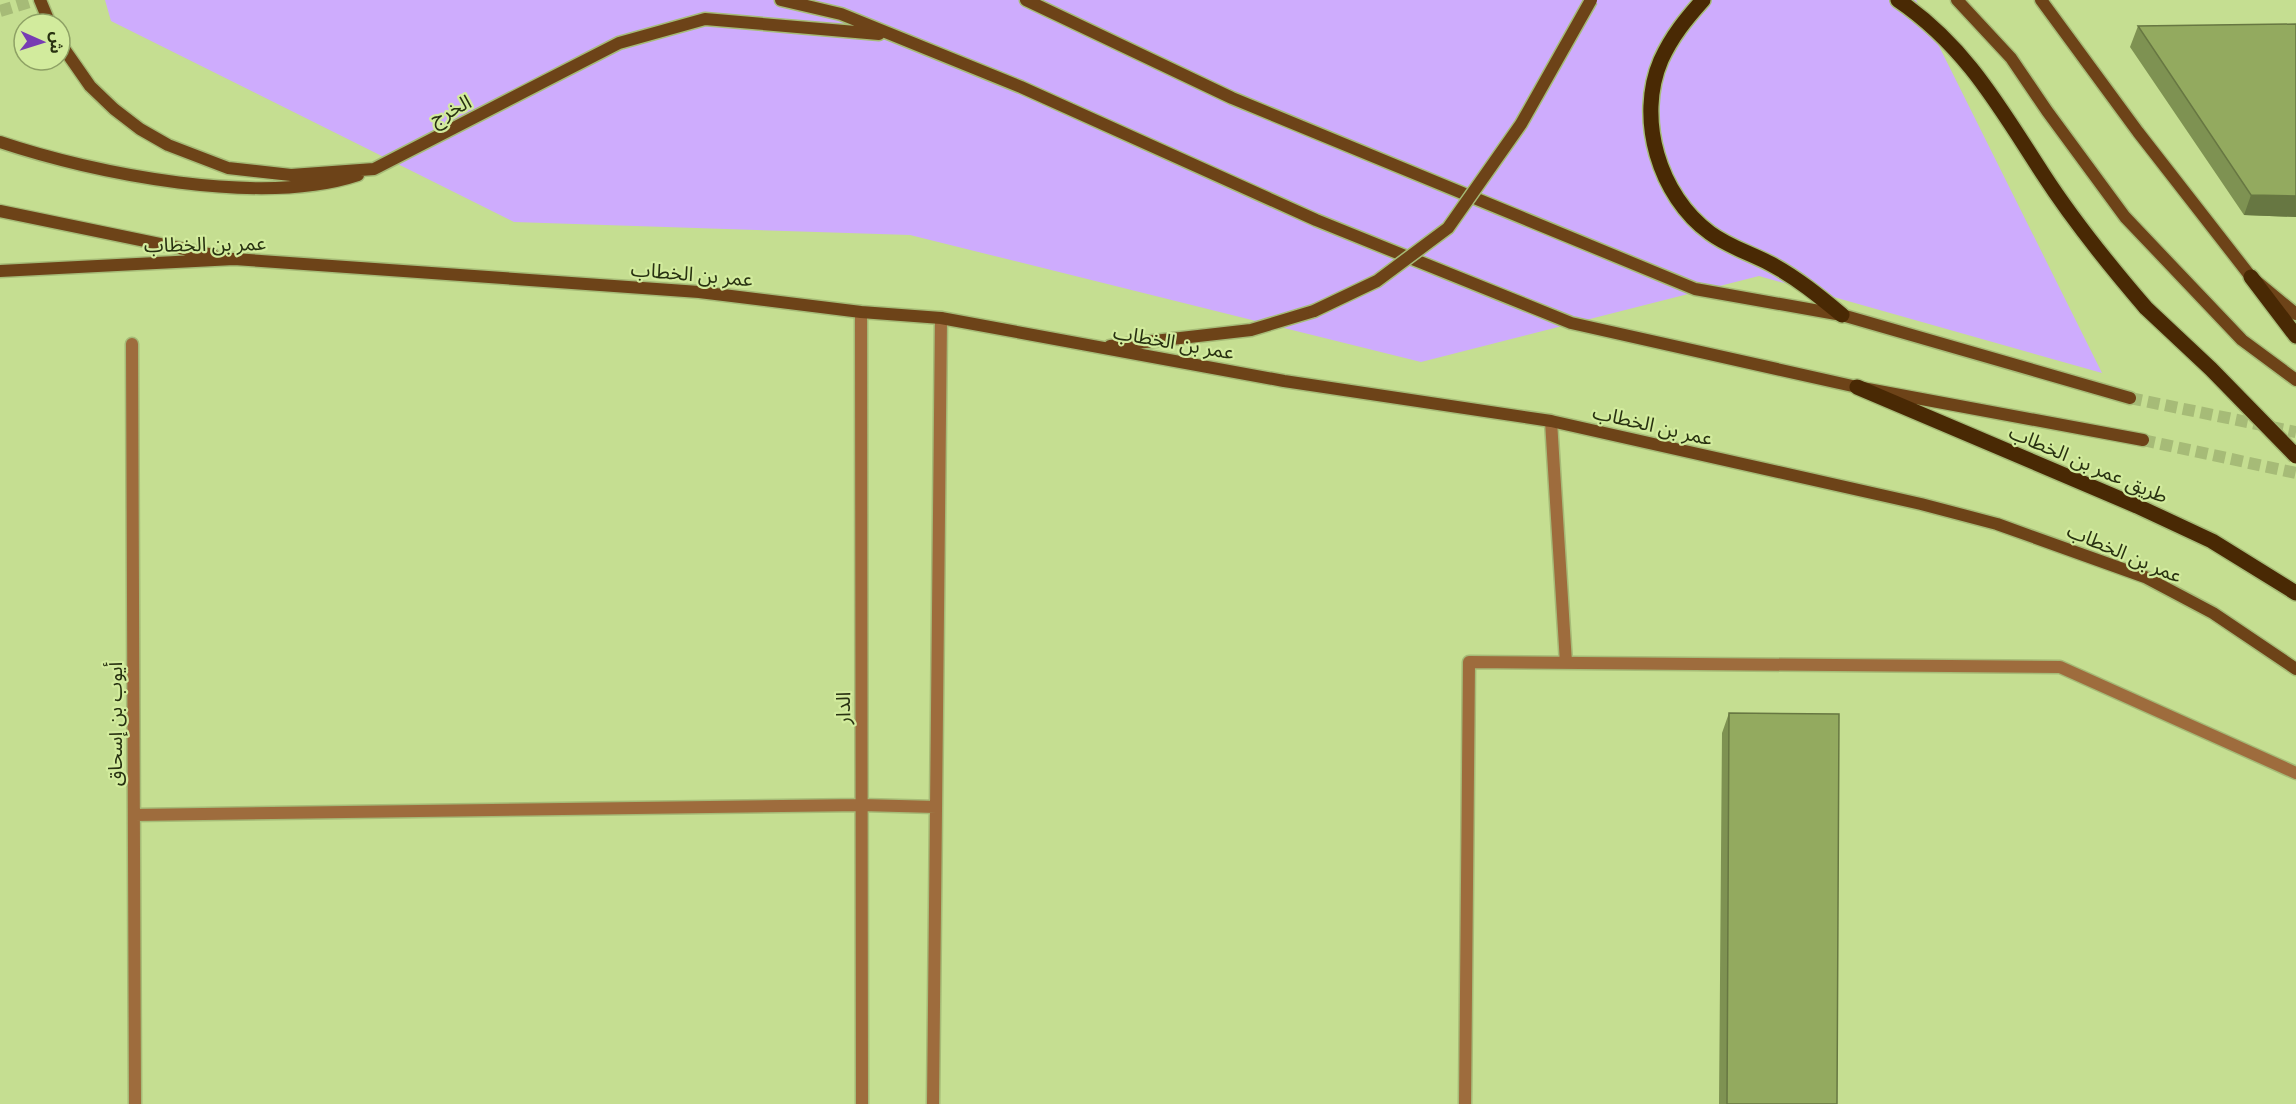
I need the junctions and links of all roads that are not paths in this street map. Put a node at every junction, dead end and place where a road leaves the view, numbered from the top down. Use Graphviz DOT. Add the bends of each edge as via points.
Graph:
graph roads {
  1 [pos="781,0"];
  2 [pos="1026,0"];
  3 [pos="1591,0"];
  4 [pos="1703,0"];
  5 [pos="1898,0"];
  6 [pos="1957,0"];
  7 [pos="2042,0"];
  8 [pos="892,35"];
  9 [pos="72,60"];
  10 [pos="0,142"];
  11 [pos="374,170"];
  12 [pos="0,211"];
  13 [pos="234,259"];
  14 [pos="0,272"];
  15 [pos="2251,277"];
  16 [pos="861,312"];
  17 [pos="2296,314"];
  18 [pos="1842,315"];
  19 [pos="941,318"];
  20 [pos="2296,336"];
  21 [pos="132,344"];
  22 [pos="1096,347"];
  23 [pos="2296,380"];
  24 [pos="1857,387"];
  25 [pos="2130,398"];
  26 [pos="1551,421"];
  27 [pos="2143,440"];
  28 [pos="2296,456"];
  29 [pos="2296,593"];
  30 [pos="1566,663"];
  31 [pos="2296,669"];
  32 [pos="2296,773"];
  33 [pos="862,805"];
  34 [pos="936,807"];
  35 [pos="134,815"];
  36 [pos="135,1104"];
  37 [pos="862,1104"];
  38 [pos="933,1104"];
  39 [pos="1465,1104"];
  1 -- 8 [label="main road" via="841,14"];
  2 -- 18 [label="main road" via="1232,98 1695,289"];
  3 -- 22 [label="main road, bridge" via="1521,124 1448,228 1377,281 1314,311 1251,330"];
  4 -- 18 [label="main road" via="1678,28 1660,61 1652,98 1653,136 1663,173 1682,206 1709,233 1794,278"];
  5 -- 28 [label="main road, bridge" via="1942,35 1968,63 2075,221 2146,308"];
  6 -- 23 [label="main road" via="2011,58 2125,217 2242,340"];
  7 -- 15 [label="main road"];
  8 -- 11 [label="main road, الخرج" via="705,19 619,43"];
  8 -- 24 [label="main road" via="1021,87 1316,220 1571,323"];
  9 -- 11 [label="main road, الخرج" via="90,86 114,109 140,129 197,158 259,173"];
  10 -- 11 [label="main road" via="92,167 206,184 311,186"];
  12 -- 13 [label="main road"];
  13 -- 14 [label="main road, عمر بن الخطاب"];
  13 -- 16 [label="main road, عمر بن الخطاب" via="699,292"];
  15 -- 17 [label="main road"];
  15 -- 20 [label="main road"];
  16 -- 19 [label="main road, عمر بن الخطاب"];
  16 -- 33 [label="street, الدار"];
  18 -- 25 [label="main road"];
  19 -- 22 [label="main road, عمر بن الخطاب"];
  19 -- 34 [label="street"];
  21 -- 35 [label="street, أيوب بن إسحاق"];
  22 -- 26 [label="main road, عمر بن الخطاب" via="1284,381"];
  24 -- 27 [label="main road"];
  24 -- 29 [label="main road, طريق عمر بن الخطاب" via="2190,531"];
  26 -- 30 [label="street"];
  26 -- 31 [label="main road, عمر بن الخطاب" via="1997,524 2145,578 2214,613"];
  30 -- 32 [label="street" via="2060,667"];
  30 -- 39 [label="street" via="1469,662"];
  33 -- 34 [label="street"];
  33 -- 35 [label="street"];
  33 -- 37 [label="street, الدار"];
  34 -- 38 [label="street"];
  35 -- 36 [label="street, أيوب بن إسحاق"];
}
